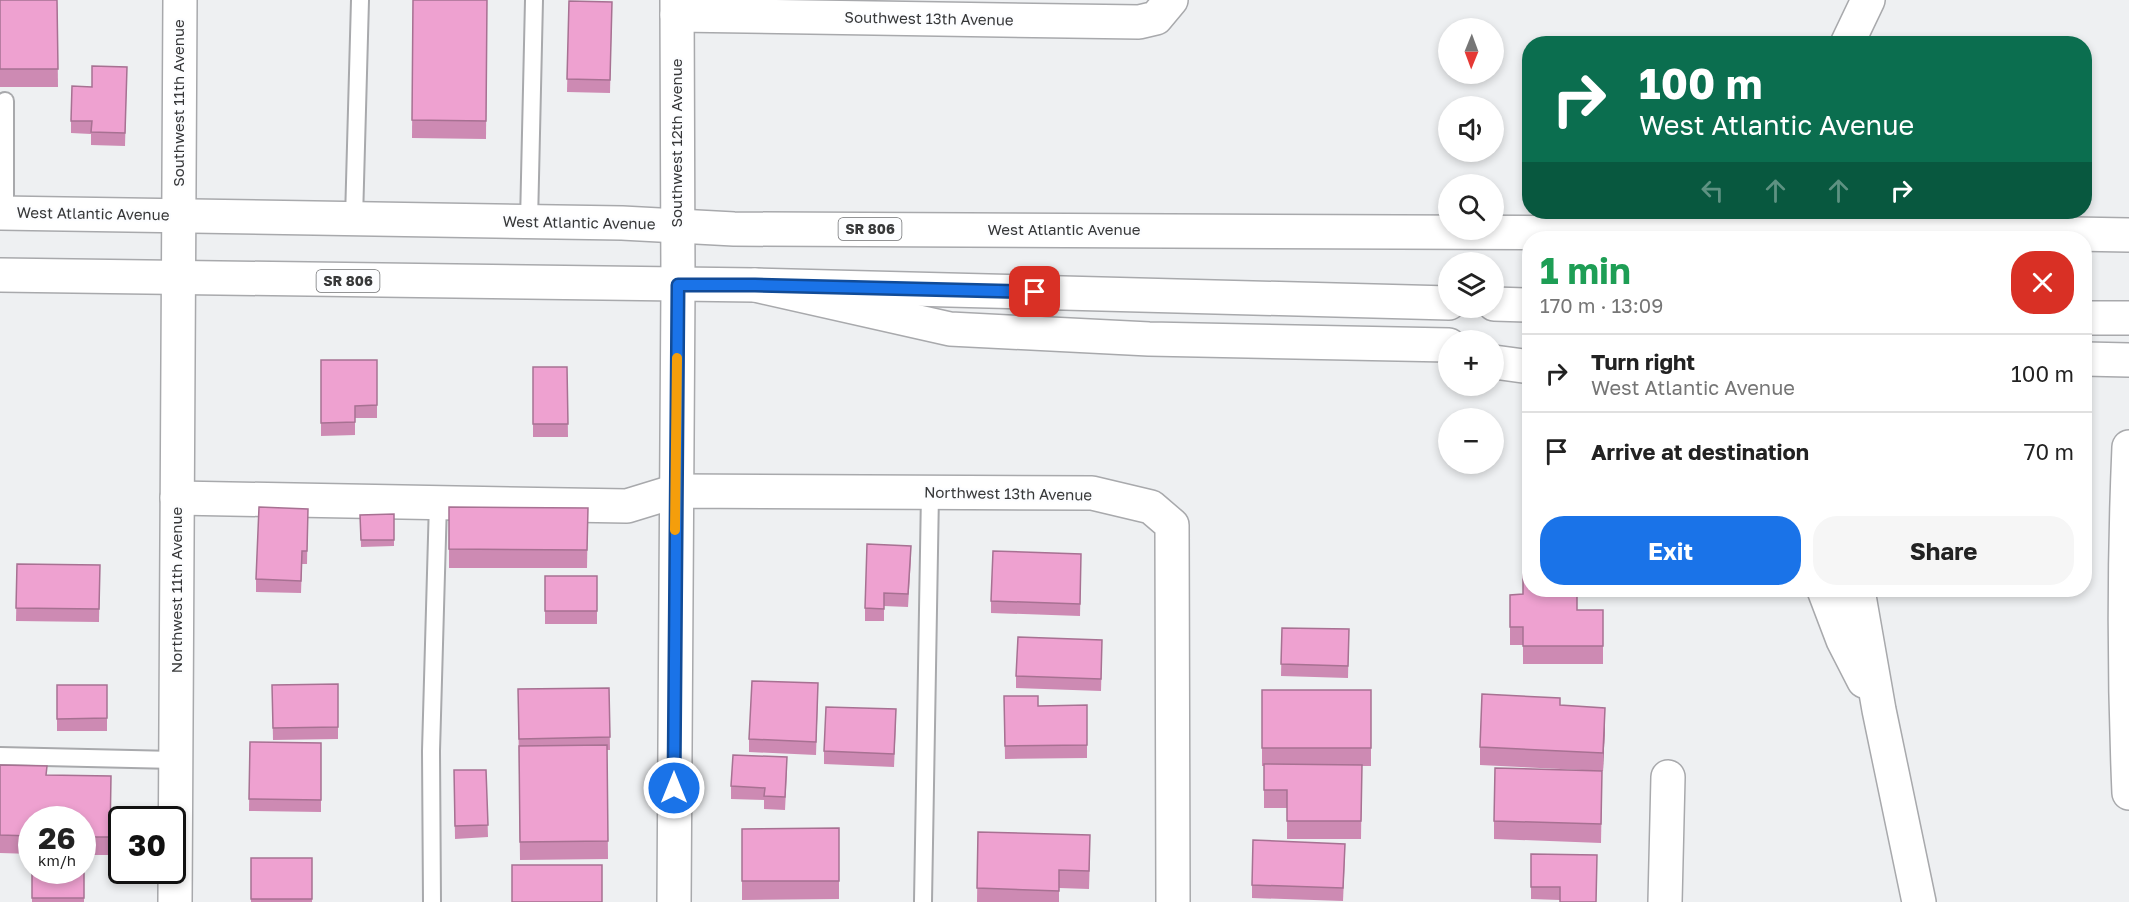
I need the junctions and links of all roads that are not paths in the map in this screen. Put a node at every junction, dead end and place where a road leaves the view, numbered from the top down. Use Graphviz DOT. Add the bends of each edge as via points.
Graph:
graph roads {
  1 [pos="180,0"];
  2 [pos="360,0"];
  3 [pos="534,0"];
  4 [pos="1171,0"];
  5 [pos="1868,0"];
  6 [pos="1878,0"];
  7 [pos="677,7"];
  8 [pos="932,10"];
  9 [pos="1851,36"];
  10 [pos="1871,36"];
  11 [pos="5,101"];
  12 [pos="2,213"];
  13 [pos="179,216"];
  14 [pos="354,219"];
  15 [pos="1664,219"];
  16 [pos="529,222"];
  17 [pos="678,226"];
  18 [pos="1858,228"];
  19 [pos="1637,231"];
  20 [pos="1691,231"];
  21 [pos="1901,231"];
  22 [pos="1522,232"];
  23 [pos="2092,235"];
  24 [pos="2129,235"];
  25 [pos="0,275"];
  26 [pos="179,278"];
  27 [pos="678,285"];
  28 [pos="755,285"];
  29 [pos="1438,303"];
  30 [pos="1504,304"];
  31 [pos="1522,305"];
  32 [pos="2092,318"];
  33 [pos="2129,318"];
  34 [pos="1332,343"];
  35 [pos="1438,345"];
  36 [pos="1504,346"];
  37 [pos="1522,347"];
  38 [pos="1438,356"];
  39 [pos="2092,359"];
  40 [pos="2129,360"];
  41 [pos="1504,363"];
  42 [pos="1522,366"];
  43 [pos="2129,447"];
  44 [pos="676,491"];
  45 [pos="930,493"];
  46 [pos="177,498"];
  47 [pos="438,502"];
  48 [pos="1827,597"];
  49 [pos="1859,597"];
  50 [pos="1880,710"];
  51 [pos="0,756"];
  52 [pos="175,760"];
  53 [pos="1668,777"];
  54 [pos="2129,793"];
  55 [pos="175,902"];
  56 [pos="432,902"];
  57 [pos="674,902"];
  58 [pos="923,902"];
  59 [pos="1173,902"];
  60 [pos="1665,902"];
  61 [pos="1919,902"];
  1 -- 13 [label="main road, Southwest 11th Avenue"];
  2 -- 14 [label="lane"];
  3 -- 16 [label="lane"];
  4 -- 8 [label="main road, Southwest 13th Avenue" via="1156,18 1139,22"];
  5 -- 9 [label="main road"];
  6 -- 10 [label="main road"];
  7 -- 8 [label="main road, Southwest 13th Avenue"];
  7 -- 17 [label="main road, Southwest 12th Avenue"];
  11 -- 12 [label="lane"];
  12 -- 13 [label="main road, West Atlantic Avenue / SR 806"];
  13 -- 14 [label="main road, West Atlantic Avenue / SR 806"];
  13 -- 26 [label="main road, Southwest 11th Avenue"];
  14 -- 16 [label="main road, West Atlantic Avenue / SR 806"];
  15 -- 19 [label="main road"];
  16 -- 17 [label="main road, West Atlantic Avenue / SR 806"];
  17 -- 22 [label="main road, West Atlantic Avenue / SR 806"];
  17 -- 27 [label="main road, Southwest 12th Avenue"];
  18 -- 20 [label="main road, West Atlantic Avenue / SR 806"];
  18 -- 21 [label="main road, West Atlantic Avenue / SR 806"];
  23 -- 24 [label="main road, West Atlantic Avenue / SR 806"];
  25 -- 26 [label="main road, SR 806"];
  26 -- 27 [label="main road, SR 806"];
  26 -- 46 [label="main road, Northwest 11th Avenue"];
  27 -- 28 [label="main road, SR 806"];
  27 -- 44 [label="main road, Southwest 12th Avenue"];
  28 -- 29 [label="main road, SR 806"];
  28 -- 34 [label="main road" via="950,329"];
  30 -- 31 [label="main road"];
  32 -- 33 [label="main road"];
  34 -- 35 [label="main road"];
  34 -- 38 [label="main road"];
  36 -- 37 [label="main road"];
  39 -- 40 [label="main road"];
  41 -- 42 [label="main road"];
  43 -- 54 [label="main road" via="2125,592"];
  44 -- 45 [label="main road, Northwest 13th Avenue"];
  44 -- 47 [label="main road, Northwest 13th Avenue" via="627,506"];
  44 -- 57 [label="main road, Southwest 12th Avenue"];
  45 -- 58 [label="lane"];
  45 -- 59 [label="main road, Northwest 13th Avenue" via="1092,493 1151,507 1172,525"];
  46 -- 47 [label="main road, Northwest 13th Avenue"];
  46 -- 52 [label="main road, Northwest 11th Avenue"];
  47 -- 56 [label="lane" via="431,751"];
  48 -- 50 [label="main road" via="1843,640"];
  49 -- 50 [label="main road"];
  50 -- 61 [label="main road"];
  51 -- 52 [label="lane"];
  52 -- 55 [label="main road, Northwest 11th Avenue"];
  53 -- 60 [label="main road"];
}
